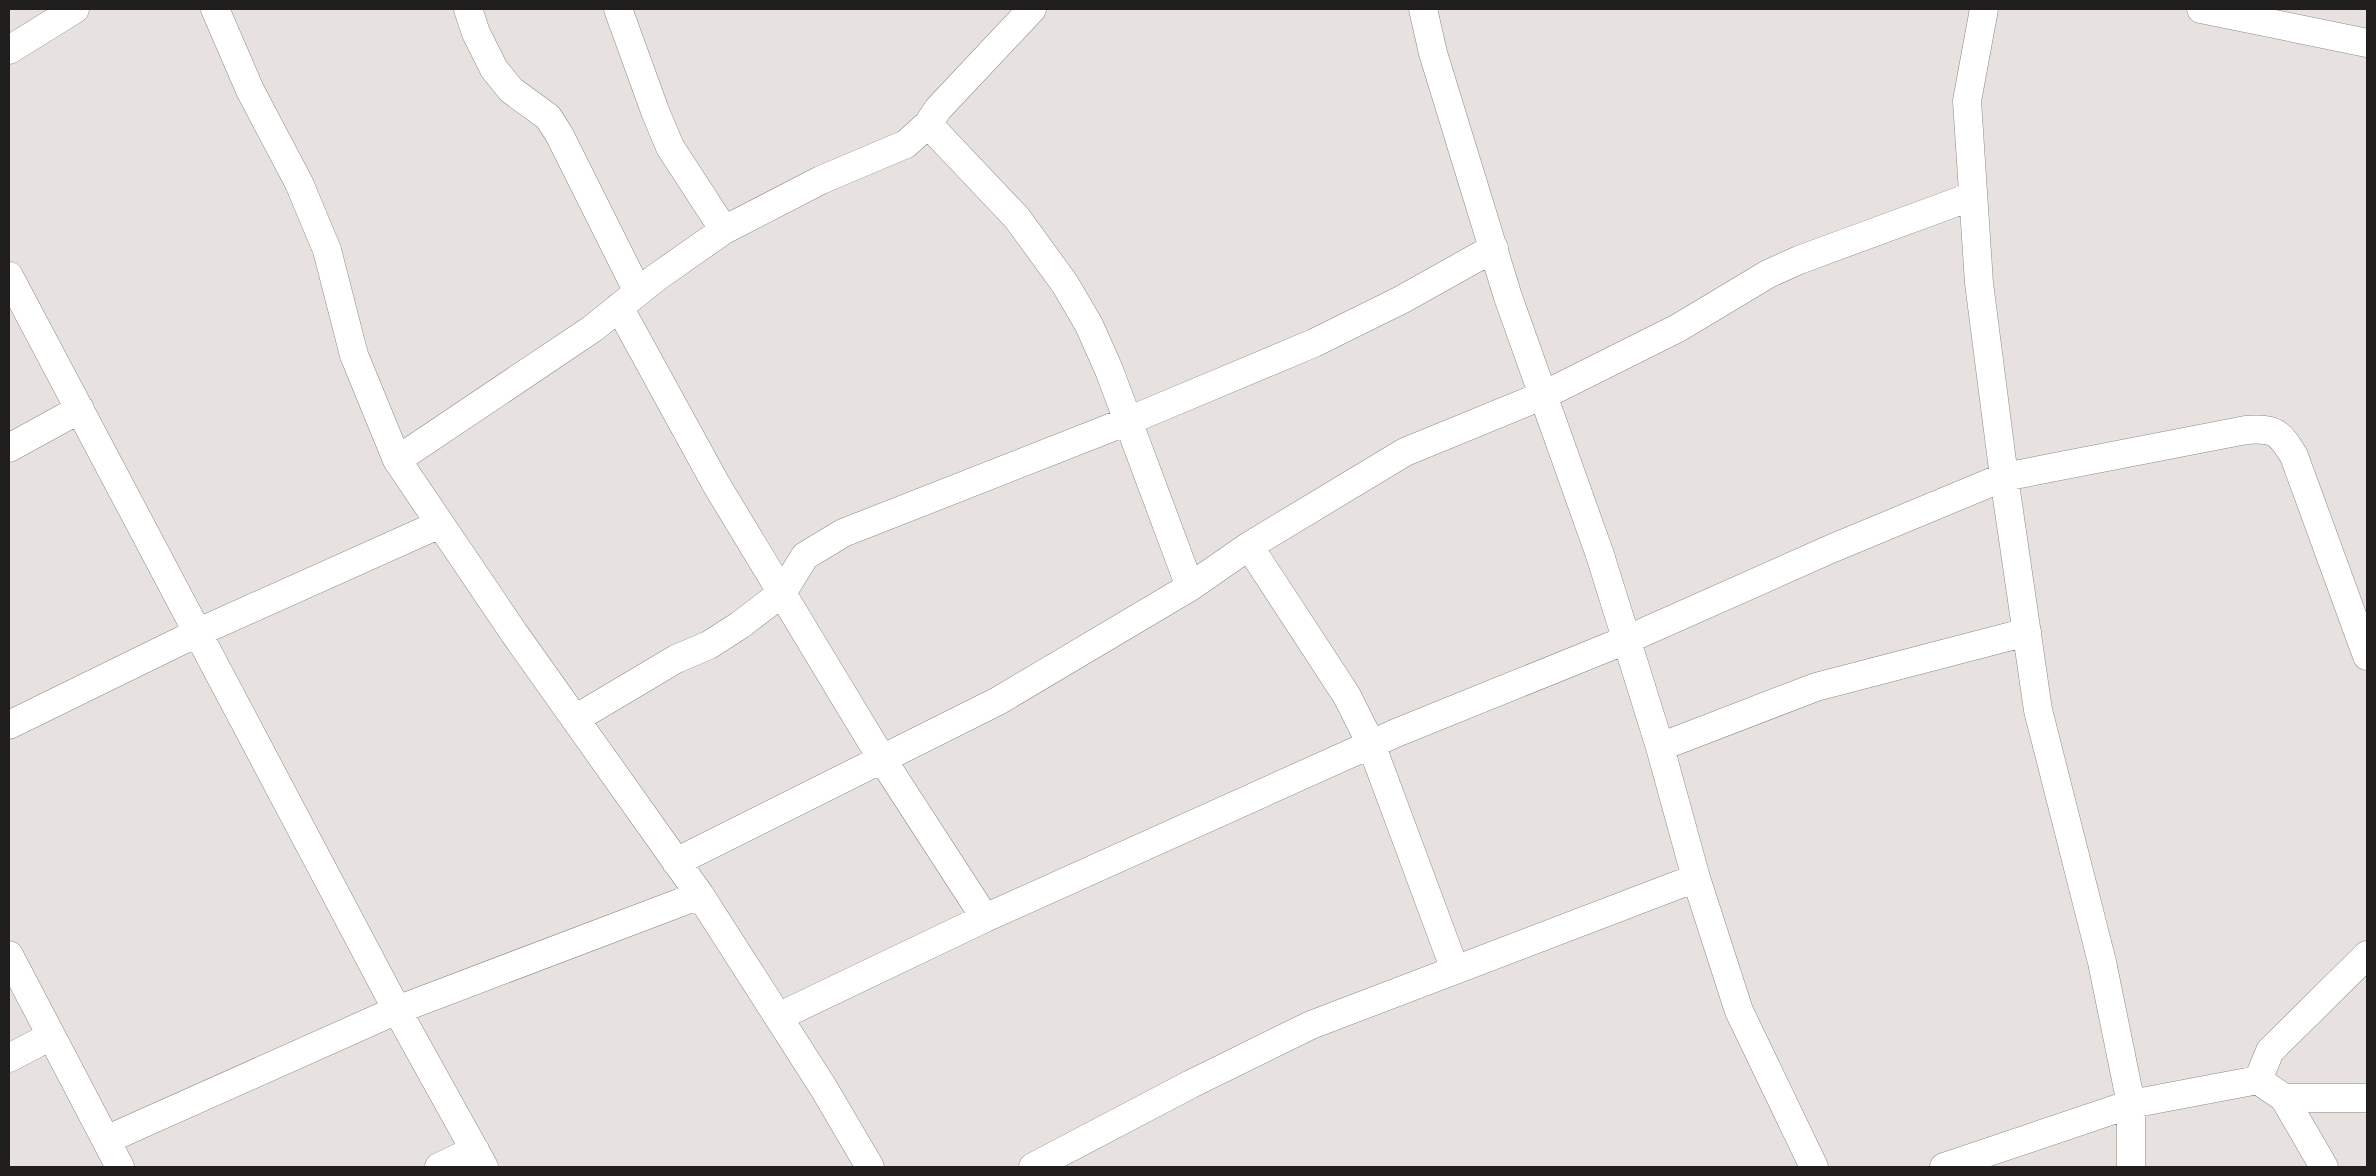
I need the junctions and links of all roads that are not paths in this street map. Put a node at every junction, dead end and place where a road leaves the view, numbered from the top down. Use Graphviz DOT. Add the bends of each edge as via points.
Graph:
graph roads {
  1 [pos="75,9"];
  2 [pos="215,9"];
  3 [pos="468,9"];
  4 [pos="618,9"];
  5 [pos="1032,9"];
  6 [pos="1422,9"];
  7 [pos="1984,9"];
  8 [pos="2218,10"];
  9 [pos="2367,43"];
  10 [pos="9,50"];
  11 [pos="928,124"];
  12 [pos="1974,196"];
  13 [pos="724,230"];
  14 [pos="1494,248"];
  15 [pos="9,276"];
  16 [pos="628,300"];
  17 [pos="1544,395"];
  18 [pos="80,409"];
  19 [pos="1128,421"];
  20 [pos="9,448"];
  21 [pos="397,460"];
  22 [pos="2004,477"];
  23 [pos="440,524"];
  24 [pos="1248,546"];
  25 [pos="1190,587"];
  26 [pos="782,593"];
  27 [pos="199,632"];
  28 [pos="2027,632"];
  29 [pos="1626,640"];
  30 [pos="2367,656"];
  31 [pos="575,719"];
  32 [pos="9,725"];
  33 [pos="1371,744"];
  34 [pos="1660,747"];
  35 [pos="882,759"];
  36 [pos="676,862"];
  37 [pos="1696,878"];
  38 [pos="700,895"];
  39 [pos="984,918"];
  40 [pos="9,955"];
  41 [pos="2367,955"];
  42 [pos="1455,970"];
  43 [pos="397,1010"];
  44 [pos="778,1017"];
  45 [pos="51,1036"];
  46 [pos="9,1058"];
  47 [pos="2258,1080"];
  48 [pos="2284,1098"];
  49 [pos="2367,1098"];
  50 [pos="2131,1104"];
  51 [pos="106,1140"];
  52 [pos="479,1158"];
  53 [pos="120,1167"];
  54 [pos="439,1167"];
  55 [pos="870,1167"];
  56 [pos="1034,1167"];
  57 [pos="1814,1167"];
  58 [pos="1944,1167"];
  59 [pos="2131,1167"];
  60 [pos="2324,1167"];
  1 -- 10 [label="street"];
  2 -- 21 [label="street" via="250,90 299,183 327,250 354,355"];
  3 -- 16 [label="street" via="494,69 511,90 548,117 558,134"];
  4 -- 13 [label="street" via="670,146"];
  5 -- 11 [label="street" via="938,109"];
  6 -- 14 [label="street"];
  7 -- 12 [label="street" via="1967,101"];
  8 -- 9 [label="street"];
  11 -- 13 [label="street" via="906,144 821,180"];
  11 -- 19 [label="street" via="1017,218 1065,284 1090,324"];
  12 -- 17 [label="street" via="1768,274 1678,328"];
  12 -- 22 [label="street" via="1979,283"];
  13 -- 16 [label="street"];
  14 -- 17 [label="street"];
  14 -- 19 [label="street" via="1401,300 1314,343"];
  15 -- 18 [label="street"];
  16 -- 21 [label="street" via="592,329"];
  16 -- 26 [label="street" via="716,484"];
  17 -- 24 [label="street" via="1406,452"];
  17 -- 29 [label="street"];
  18 -- 20 [label="street"];
  18 -- 27 [label="street"];
  19 -- 25 [label="street"];
  19 -- 26 [label="street" via="843,533 806,556"];
  21 -- 23 [label="street"];
  22 -- 28 [label="street"];
  22 -- 29 [label="street" via="1833,548"];
  22 -- 30 [label="street" via="2267,428 2282,437 2294,456"];
  23 -- 27 [label="street"];
  23 -- 31 [label="street"];
  24 -- 25 [label="street"];
  24 -- 33 [label="street" via="1347,696"];
  25 -- 35 [label="street" via="998,702"];
  26 -- 31 [label="street" via="709,645 676,659"];
  26 -- 35 [label="street"];
  27 -- 32 [label="street"];
  27 -- 43 [label="street"];
  28 -- 34 [label="street" via="1816,687"];
  28 -- 50 [label="street" via="2038,710 2102,962"];
  29 -- 33 [label="street"];
  29 -- 34 [label="street"];
  31 -- 36 [label="street"];
  33 -- 39 [label="street"];
  33 -- 42 [label="street"];
  34 -- 37 [label="street"];
  35 -- 36 [label="street"];
  35 -- 39 [label="street"];
  36 -- 38 [label="street"];
  37 -- 42 [label="street"];
  37 -- 57 [label="street" via="1739,1011"];
  38 -- 43 [label="street"];
  38 -- 44 [label="street"];
  39 -- 44 [label="street"];
  40 -- 45 [label="street"];
  41 -- 47 [label="street" via="2270,1051"];
  42 -- 56 [label="street" via="1311,1026 1191,1084"];
  43 -- 51 [label="street"];
  43 -- 52 [label="street"];
  44 -- 55 [label="street"];
  45 -- 46 [label="street"];
  45 -- 51 [label="street"];
  47 -- 48 [label="street"];
  47 -- 50 [label="street"];
  48 -- 49 [label="street"];
  48 -- 60 [label="street"];
  50 -- 58 [label="street"];
  50 -- 59 [label="street"];
  51 -- 53 [label="street"];
  52 -- 54 [label="street"];
}
